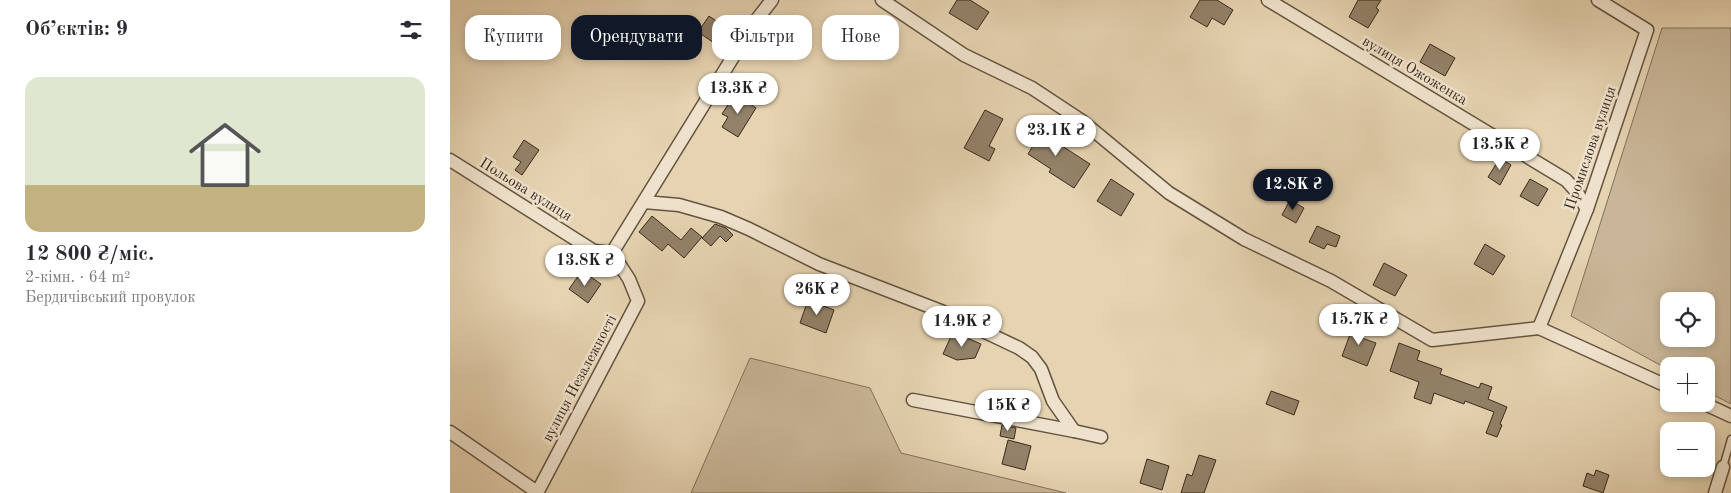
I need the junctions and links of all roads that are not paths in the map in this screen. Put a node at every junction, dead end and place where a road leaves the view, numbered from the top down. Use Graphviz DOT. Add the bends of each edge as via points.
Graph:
graph roads {
  1 [pos="772,0"];
  2 [pos="882,0"];
  3 [pos="1268,0"];
  4 [pos="1598,0"];
  5 [pos="450,160"];
  6 [pos="644,202"];
  7 [pos="1587,209"];
  8 [pos="612,253"];
  9 [pos="1539,328"];
  10 [pos="1660,384"];
  11 [pos="913,400"];
  12 [pos="1715,409"];
  13 [pos="1731,416"];
  14 [pos="1074,431"];
  15 [pos="450,432"];
  16 [pos="1101,437"];
  17 [pos="1731,439"];
  18 [pos="1723,467"];
  19 [pos="537,492"];
  20 [pos="1715,493"];
  1 -- 6 [label="street" via="754,23"];
  2 -- 9 [label="street" via="964,56 1032,88 1082,121 1169,193 1244,239 1332,281 1432,340"];
  3 -- 7 [label="street, вулиця Ожоженка" via="1566,180"];
  4 -- 7 [label="street, Промислова вулиця" via="1648,30"];
  5 -- 8 [label="street, Польова вулиця" via="594,251"];
  6 -- 8 [label="street"];
  6 -- 14 [label="street" via="680,205 721,217 820,264 941,311 1019,348 1041,369 1053,401"];
  7 -- 9 [label="street, Промислова вулиця"];
  8 -- 19 [label="street, вулиця Незалежності" via="629,279 638,301"];
  9 -- 10 [label="street"];
  11 -- 14 [label="street"];
  12 -- 13 [label="street"];
  14 -- 16 [label="street"];
  15 -- 19 [label="street"];
  17 -- 18 [label="lane"];
  18 -- 20 [label="street"];
}
